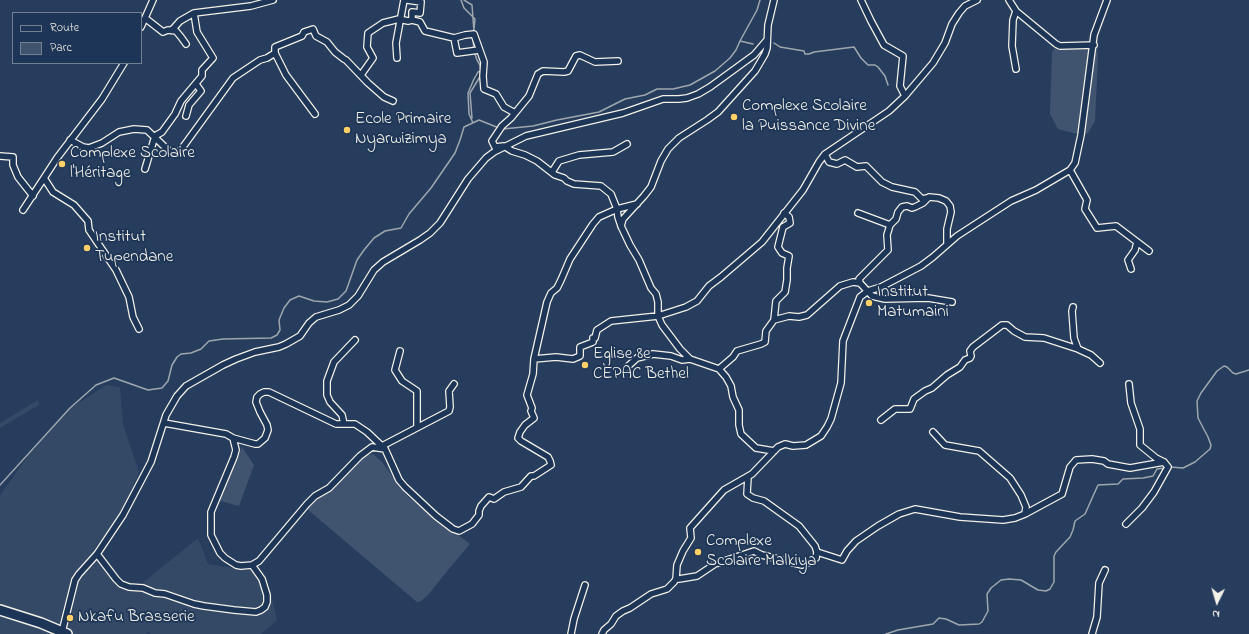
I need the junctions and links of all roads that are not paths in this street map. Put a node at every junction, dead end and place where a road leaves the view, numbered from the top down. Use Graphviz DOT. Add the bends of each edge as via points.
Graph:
graph roads {
  1 [pos="153,0"];
  2 [pos="273,0"];
  3 [pos="404,0"];
  4 [pos="407,0"];
  5 [pos="774,0"];
  6 [pos="861,0"];
  7 [pos="977,0"];
  8 [pos="1009,0"];
  9 [pos="1106,0"];
  10 [pos="1016,12"];
  11 [pos="194,13"];
  12 [pos="145,18"];
  13 [pos="399,19"];
  14 [pos="412,20"];
  15 [pos="142,25"];
  16 [pos="172,30"];
  17 [pos="454,38"];
  18 [pos="766,41"];
  19 [pos="186,44"];
  20 [pos="1094,46"];
  21 [pos="479,50"];
  22 [pos="275,53"];
  23 [pos="397,58"];
  24 [pos="618,61"];
  25 [pos="123,64"];
  26 [pos="1016,69"];
  27 [pos="362,75"];
  28 [pos="196,84"];
  29 [pos="905,96"];
  30 [pos="393,101"];
  31 [pos="515,113"];
  32 [pos="315,114"];
  33 [pos="186,116"];
  34 [pos="155,136"];
  35 [pos="70,140"];
  36 [pos="627,144"];
  37 [pos="504,146"];
  38 [pos="825,154"];
  39 [pos="0,156"];
  40 [pos="144,169"];
  41 [pos="1070,170"];
  42 [pos="552,172"];
  43 [pos="44,178"];
  44 [pos="33,196"];
  45 [pos="929,197"];
  46 [pos="637,204"];
  47 [pos="617,208"];
  48 [pos="23,210"];
  49 [pos="858,212"];
  50 [pos="784,213"];
  51 [pos="621,226"];
  52 [pos="890,226"];
  53 [pos="1137,242"];
  54 [pos="947,244"];
  55 [pos="1149,251"];
  56 [pos="1131,269"];
  57 [pos="860,283"];
  58 [pos="868,291"];
  59 [pos="952,302"];
  60 [pos="1073,307"];
  61 [pos="658,316"];
  62 [pos="774,320"];
  63 [pos="139,329"];
  64 [pos="355,340"];
  65 [pos="1078,348"];
  66 [pos="400,351"];
  67 [pos="534,359"];
  68 [pos="690,359"];
  69 [pos="1100,362"];
  70 [pos="626,368"];
  71 [pos="719,369"];
  72 [pos="454,384"];
  73 [pos="1129,384"];
  74 [pos="881,420"];
  75 [pos="164,423"];
  76 [pos="344,424"];
  77 [pos="417,427"];
  78 [pos="933,432"];
  79 [pos="233,438"];
  80 [pos="383,448"];
  81 [pos="774,451"];
  82 [pos="1164,462"];
  83 [pos="748,477"];
  84 [pos="1026,514"];
  85 [pos="1126,524"];
  86 [pos="817,552"];
  87 [pos="97,554"];
  88 [pos="252,565"];
  89 [pos="1105,570"];
  90 [pos="676,579"];
  91 [pos="585,585"];
  92 [pos="0,610"];
  93 [pos="64,633"];
  94 [pos="571,634"];
  95 [pos="602,634"];
  96 [pos="1092,634"];
  1 -- 12 [label="street"];
  2 -- 11 [label="street" via="251,6"];
  3 -- 13 [label="street"];
  4 -- 14 [label="street" via="421,2 420,13 412,12"];
  5 -- 18 [label="street"];
  6 -- 29 [label="street" via="884,45 903,56 900,86"];
  7 -- 29 [label="street" via="965,6 959,13 933,63"];
  8 -- 10 [label="street"];
  9 -- 20 [label="street" via="1097,25"];
  10 -- 20 [label="street" via="1060,46"];
  10 -- 26 [label="street" via="1013,20 1012,46"];
  11 -- 16 [label="street" via="180,21"];
  11 -- 28 [label="street" via="197,32 213,58 202,70 202,76"];
  12 -- 15 [label="street"];
  12 -- 16 [label="street" via="163,32"];
  13 -- 14 [label="street"];
  13 -- 23 [label="street"];
  13 -- 27 [label="street" via="383,23 368,33 367,47 373,58"];
  14 -- 17 [label="street" via="420,22 425,30"];
  16 -- 19 [label="street" via="176,31"];
  17 -- 21 [label="street" via="474,34"];
  17 -- 21 [label="street" via="457,53"];
  18 -- 37 [label="street" via="754,55 698,94 687,98 663,99 623,113 526,136"];
  18 -- 46 [label="street" via="764,54 755,71 718,112 679,138 668,149 651,187"];
  20 -- 41 [label="street" via="1080,146"];
  21 -- 31 [label="street" via="484,62 484,89 496,94 504,107"];
  22 -- 27 [label="street" via="275,47 313,29 316,36 327,42"];
  22 -- 32 [label="street" via="286,75"];
  22 -- 34 [label="street" via="233,78 180,151 175,153 168,150"];
  24 -- 31 [label="street" via="596,62 580,55 576,56 564,72 543,71 538,74 529,96"];
  25 -- 35 [label="street" via="102,99"];
  27 -- 30 [label="street" via="384,97"];
  28 -- 33 [label="street" via="201,91 189,106"];
  28 -- 34 [label="street" via="180,101 175,114 162,132"];
  29 -- 38 [label="street" via="889,111"];
  31 -- 37 [label="street" via="500,128 492,141 495,147"];
  34 -- 35 [label="street" via="148,130 134,129 119,132 89,148"];
  34 -- 40 [label="street"];
  35 -- 43 [label="street"];
  36 -- 42 [label="street" via="613,152 579,155 559,161"];
  37 -- 42 [label="street" via="537,161"];
  37 -- 75 [label="street" via="494,152 468,178 440,223 430,233 374,270 358,296 349,305 316,317 300,336 278,348 236,359 186,386 171,406"];
  38 -- 45 [label="street" via="829,162 838,164 845,160 857,167 866,166 892,188 915,192 922,199"];
  38 -- 50 [label="street" via="803,190"];
  39 -- 44 [label="street" via="13,156 13,165 18,177"];
  41 -- 53 [label="street" via="1087,200 1084,209 1096,228 1116,226"];
  41 -- 54 [label="street" via="1011,201"];
  42 -- 47 [label="street" via="574,184 601,186 611,194"];
  43 -- 44 [label="street"];
  43 -- 63 [label="street" via="53,192 74,205 88,221 89,230 116,270 129,297 134,320"];
  44 -- 48 [label="street"];
  45 -- 52 [label="street" via="915,207 902,207"];
  45 -- 54 [label="street" via="946,201 950,206"];
  46 -- 47 [label="street"];
  46 -- 51 [label="street" via="623,219"];
  47 -- 51 [label="street"];
  47 -- 67 [label="street" via="599,217 570,259 544,310"];
  49 -- 52 [label="street"];
  50 -- 61 [label="street" via="762,242 709,286 697,301"];
  50 -- 62 [label="street" via="789,217 790,223 783,227 778,247 782,253 789,256 787,280 785,292 776,301"];
  51 -- 61 [label="street" via="656,294"];
  52 -- 57 [label="street" via="886,235 888,250 859,278"];
  53 -- 55 [label="street"];
  53 -- 56 [label="street" via="1128,260"];
  54 -- 58 [label="street" via="921,266"];
  57 -- 58 [label="street"];
  57 -- 62 [label="street" via="840,286 807,316 789,316"];
  58 -- 59 [label="street" via="872,296 885,299 928,298"];
  58 -- 81 [label="street" via="860,297 843,341 841,383 827,427 821,436 806,445 782,445"];
  60 -- 65 [label="street" via="1074,338"];
  61 -- 67 [label="street" via="611,321 597,330 593,342 580,347 580,356 573,359"];
  61 -- 68 [label="street" via="668,334"];
  62 -- 71 [label="street" via="766,331 765,342 737,351"];
  64 -- 76 [label="street" via="334,362 327,381 327,395 342,415"];
  65 -- 69 [label="street"];
  65 -- 74 [label="street" via="1044,338 1025,337 1007,325 1002,325 973,347 970,351 972,356 960,367 914,399 910,409 895,409"];
  66 -- 77 [label="street" via="395,370 402,382 417,391"];
  67 -- 80 [label="street" via="528,395 534,418 525,425 518,438 548,457 551,465 531,476 521,487 504,492 494,499 489,497 472,524 459,531 436,516 402,484"];
  68 -- 70 [label="street" via="682,360 653,354 637,358"];
  68 -- 71 [label="street"];
  71 -- 81 [label="street" via="731,386 739,410 741,434 756,448"];
  72 -- 77 [label="street" via="449,391 449,411"];
  73 -- 82 [label="street" via="1140,429 1140,445"];
  75 -- 79 [label="street" via="226,434"];
  75 -- 87 [label="street" via="150,462 118,524"];
  76 -- 79 [label="street" via="336,424 279,396 264,392 257,397 256,402 267,425 265,438 258,444"];
  76 -- 80 [label="street" via="356,424"];
  77 -- 80 [label="street"];
  78 -- 84 [label="street" via="945,445 979,451 1010,478 1026,507"];
  79 -- 88 [label="street" via="236,450 211,512 211,535 225,558 236,565"];
  80 -- 88 [label="street" via="372,447 329,488 315,496 259,561"];
  81 -- 83 [label="street"];
  82 -- 84 [label="street" via="1130,468 1108,464 1104,460 1076,460 1070,467 1062,494"];
  82 -- 85 [label="street" via="1168,467 1154,492"];
  83 -- 86 [label="street" via="747,494 764,502 799,526"];
  83 -- 90 [label="street" via="724,490 690,528 691,538 677,565"];
  84 -- 86 [label="street" via="1003,520 960,517 915,509 899,514 856,541 842,560"];
  86 -- 90 [label="street" via="816,558 802,565 754,551 715,564 696,576"];
  87 -- 88 [label="street" via="116,579 129,587 143,588 204,606 256,612 265,607 267,595 262,579"];
  87 -- 93 [label="street" via="75,580"];
  89 -- 96 [label="street" via="1099,583 1098,617"];
  90 -- 95 [label="street" via="667,589 645,597 616,616"];
  91 -- 94 [label="street"];
  92 -- 93 [label="highway"];
}
